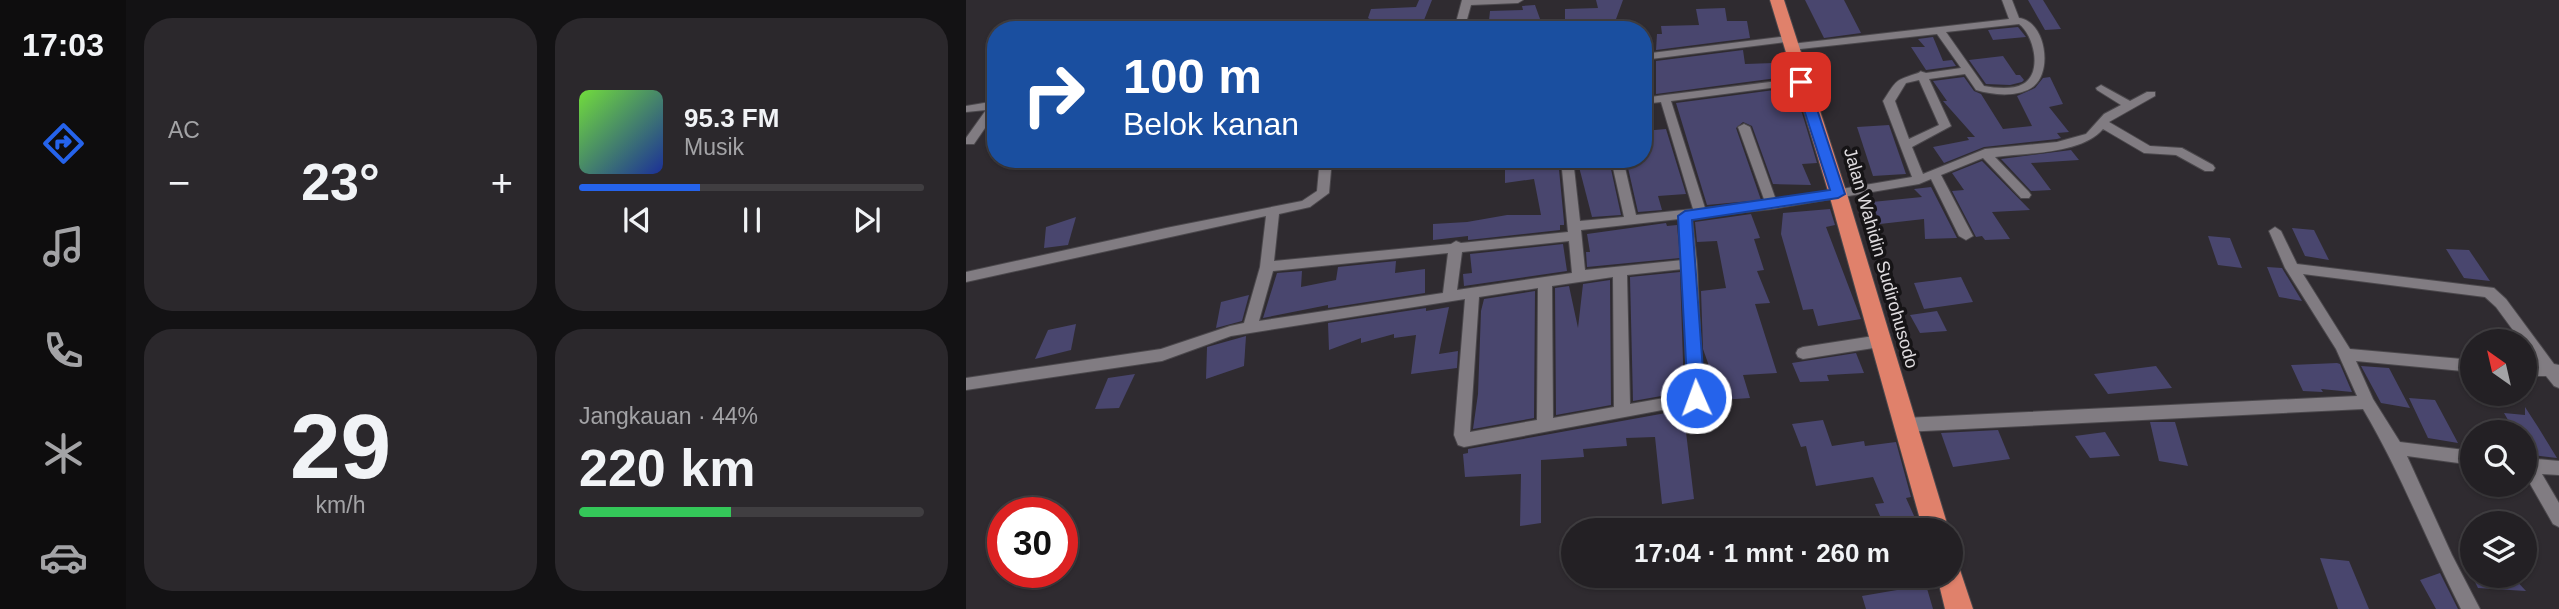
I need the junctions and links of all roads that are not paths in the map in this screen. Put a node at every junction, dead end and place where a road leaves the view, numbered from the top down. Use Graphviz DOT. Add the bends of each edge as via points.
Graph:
graph roads {
  1 [pos="1518,0"];
  2 [pos="1777,0"];
  3 [pos="2007,0"];
  4 [pos="1467,1"];
  5 [pos="1461,21"];
  6 [pos="2015,21"];
  7 [pos="1939,29"];
  8 [pos="1790,43"];
  9 [pos="1652,56"];
  10 [pos="1966,71"];
  11 [pos="1922,75"];
  12 [pos="1801,82"];
  13 [pos="2101,88"];
  14 [pos="2151,94"];
  15 [pos="1665,98"];
  16 [pos="1652,100"];
  17 [pos="2129,105"];
  18 [pos="987,107"];
  19 [pos="966,109"];
  20 [pos="987,117"];
  21 [pos="2102,123"];
  22 [pos="1744,127"];
  23 [pos="970,141"];
  24 [pos="1905,146"];
  25 [pos="1985,153"];
  26 [pos="1325,168"];
  27 [pos="1568,168"];
  28 [pos="1619,168"];
  29 [pos="2209,168"];
  30 [pos="1935,174"];
  31 [pos="1919,180"];
  32 [pos="1838,194"];
  33 [pos="2025,195"];
  34 [pos="1772,205"];
  35 [pos="1273,210"];
  36 [pos="1701,215"];
  37 [pos="1685,216"];
  38 [pos="1631,220"];
  39 [pos="1574,231"];
  40 [pos="2275,231"];
  41 [pos="1966,236"];
  42 [pos="1456,246"];
  43 [pos="1690,264"];
  44 [pos="1267,267"];
  45 [pos="2292,268"];
  46 [pos="1620,271"];
  47 [pos="1579,276"];
  48 [pos="966,277"];
  49 [pos="1545,282"];
  50 [pos="1472,295"];
  51 [pos="1449,298"];
  52 [pos="1250,328"];
  53 [pos="1880,341"];
  54 [pos="1802,353"];
  55 [pos="2346,355"];
  56 [pos="2460,365"];
  57 [pos="2538,372"];
  58 [pos="2556,374"];
  59 [pos="966,384"];
  60 [pos="2367,402"];
  61 [pos="1622,413"];
  62 [pos="1904,425"];
  63 [pos="1545,427"];
  64 [pos="2395,449"];
  65 [pos="2460,456"];
  66 [pos="2537,466"];
  67 [pos="2559,468"];
  68 [pos="2537,483"];
  69 [pos="1932,518"];
  70 [pos="2559,519"];
  71 [pos="1953,588"];
  72 [pos="1959,609"];
  73 [pos="2471,609"];
  1 -- 4 [label="street"];
  2 -- 8 [label="highway, Jalan Wahidin Sudirohusodo"];
  3 -- 6 [label="street"];
  4 -- 5 [label="street"];
  6 -- 7 [label="street"];
  6 -- 10 [label="street" via="2027,24 2037,45 2038,68 2033,81 2022,87 1987,90"];
  7 -- 8 [label="street"];
  7 -- 10 [label="street"];
  8 -- 9 [label="street"];
  8 -- 12 [label="highway, Jalan Wahidin Sudirohusodo"];
  10 -- 11 [label="street"];
  11 -- 24 [label="street" via="1902,81 1889,101"];
  11 -- 24 [label="street" via="1945,126"];
  12 -- 15 [label="street"];
  12 -- 32 [label="highway, Jalan Wahidin Sudirohusodo"];
  13 -- 17 [label="street"];
  14 -- 17 [label="street"];
  15 -- 16 [label="street"];
  15 -- 36 [label="street"];
  17 -- 21 [label="street"];
  18 -- 19 [label="street"];
  20 -- 23 [label="street"];
  21 -- 25 [label="street" via="2090,138 2078,142"];
  21 -- 29 [label="street" via="2148,150 2178,151"];
  22 -- 34 [label="street"];
  24 -- 31 [label="street"];
  25 -- 30 [label="street"];
  25 -- 33 [label="street"];
  26 -- 35 [label="street" via="1320,197"];
  27 -- 39 [label="street"];
  28 -- 38 [label="street"];
  30 -- 31 [label="street"];
  30 -- 41 [label="street"];
  31 -- 32 [label="street"];
  32 -- 34 [label="street"];
  32 -- 53 [label="highway, Jalan Wahidin Sudirohusodo"];
  34 -- 36 [label="street"];
  35 -- 44 [label="street"];
  35 -- 48 [label="street"];
  36 -- 37 [label="street"];
  37 -- 38 [label="street"];
  37 -- 43 [label="street"];
  38 -- 39 [label="street"];
  39 -- 42 [label="street"];
  39 -- 47 [label="street"];
  40 -- 45 [label="street"];
  42 -- 44 [label="street"];
  42 -- 51 [label="street"];
  43 -- 46 [label="street"];
  43 -- 61 [label="street" via="1696,398"];
  44 -- 52 [label="street"];
  45 -- 55 [label="street"];
  45 -- 58 [label="street" via="2489,292"];
  46 -- 47 [label="street"];
  46 -- 61 [label="street"];
  47 -- 49 [label="street"];
  49 -- 50 [label="street"];
  49 -- 63 [label="street"];
  50 -- 51 [label="street"];
  50 -- 63 [label="street" via="1463,439"];
  51 -- 52 [label="street"];
  52 -- 59 [label="street" via="1224,332 1162,355"];
  53 -- 54 [label="street"];
  53 -- 62 [label="highway, Jalan Wahidin Sudirohusodo"];
  55 -- 56 [label="street"];
  55 -- 60 [label="street"];
  57 -- 58 [label="street"];
  60 -- 62 [label="street"];
  60 -- 64 [label="street"];
  61 -- 63 [label="street"];
  62 -- 69 [label="highway, Jalan Wahidin Sudirohusodo"];
  64 -- 65 [label="street"];
  64 -- 73 [label="street"];
  66 -- 67 [label="street"];
  68 -- 70 [label="street"];
  71 -- 72 [label="highway"];
}
